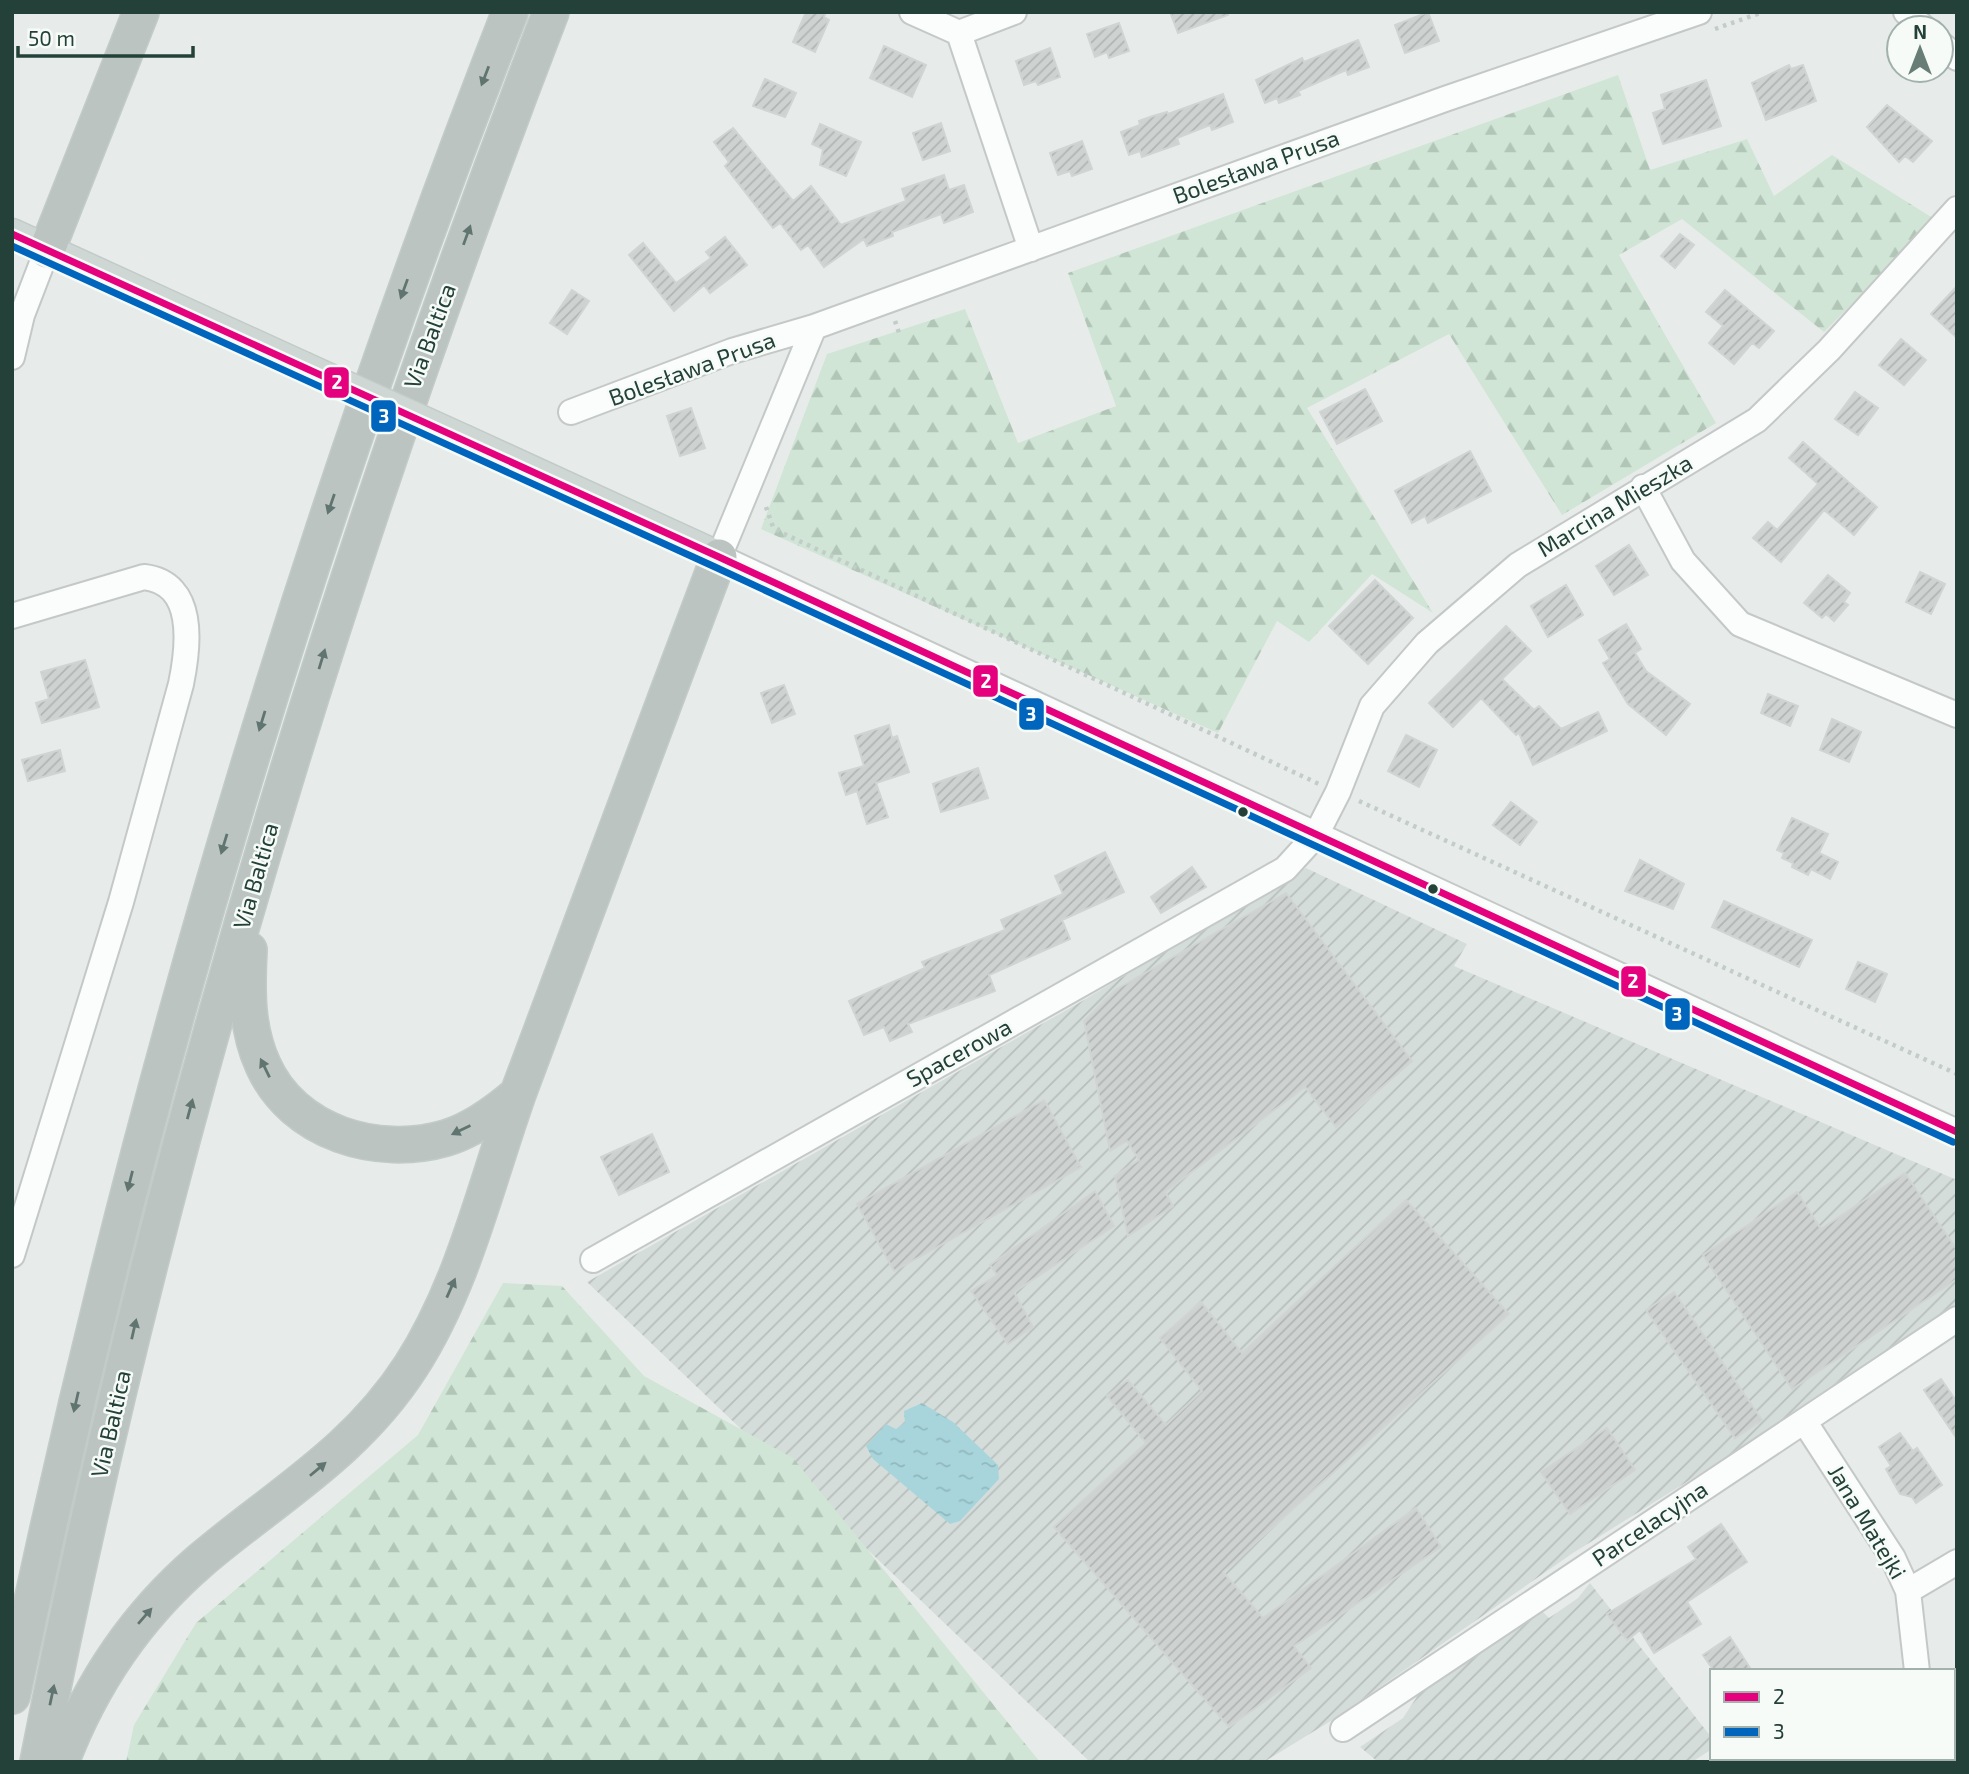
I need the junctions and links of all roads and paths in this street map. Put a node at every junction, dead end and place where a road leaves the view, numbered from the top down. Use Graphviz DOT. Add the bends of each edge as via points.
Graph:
graph roads {
  1 [pos="141,12"];
  2 [pos="510,12"];
  3 [pos="551,12"];
  4 [pos="912,12"];
  5 [pos="1014,12"];
  6 [pos="1699,12"];
  7 [pos="959,33"];
  8 [pos="1957,209"];
  9 [pos="12,234"];
  10 [pos="1031,249"];
  11 [pos="47,250"];
  12 [pos="814,327"];
  13 [pos="12,357"];
  14 [pos="571,412"];
  15 [pos="1643,487"];
  16 [pos="719,557"];
  17 [pos="12,617"];
  18 [pos="1957,715"];
  19 [pos="1316,835"];
  20 [pos="252,888"];
  21 [pos="518,1094"];
  22 [pos="1957,1132"];
  23 [pos="12,1255"];
  24 [pos="593,1260"];
  25 [pos="1957,1319"];
  26 [pos="1804,1421"];
  27 [pos="1957,1562"];
  28 [pos="1908,1591"];
  29 [pos="1917,1669"];
  30 [pos="12,1696"];
  31 [pos="1343,1729"];
  32 [pos="38,1762"];
  33 [pos="61,1762"];
  1 -- 11 [label="highway"];
  2 -- 30 [label="highway, Via Baltica, one-way" via="381,358 298,605 205,910 101,1296"];
  20 -- 3 [label="highway, Via Baltica, one-way" via="396,433"];
  4 -- 7 [label="street"];
  5 -- 7 [label="street"];
  6 -- 10 [label="street, Bolesława Prusa"];
  7 -- 10 [label="street"];
  8 -- 15 [label="street, Marcina Mieszka" via="1829,350 1757,420"];
  9 -- 11 [label="main road"];
  10 -- 12 [label="street, Bolesława Prusa"];
  11 -- 13 [label="street" via="22,314"];
  11 -- 16 [label="main road, bridge"];
  12 -- 14 [label="street, Bolesława Prusa" via="732,351"];
  12 -- 16 [label="street, Bolesława Prusa"];
  15 -- 18 [label="street" via="1683,561 1740,624"];
  15 -- 19 [label="street, Marcina Mieszka" via="1518,565 1427,643 1372,706"];
  16 -- 19 [label="street"];
  16 -- 21 [label="highway"];
  17 -- 23 [label="street" via="144,577 169,584 182,603 186,627 185,667 121,902"];
  19 -- 22 [label="street"];
  19 -- 24 [label="street, Spacerowa" via="1285,869"];
  21 -- 20 [label="highway, one-way" via="494,1114 445,1138 407,1143 346,1138 301,1113 274,1086 250,1021"];
  32 -- 20 [label="highway, Via Baltica, one-way" via="143,1291"];
  33 -- 21 [label="highway, one-way" via="98,1681 148,1613 201,1560 324,1464 388,1399 411,1366 457,1274"];
  25 -- 26 [label="street, Parcelacyjna"];
  26 -- 28 [label="street, Jana Matejki" via="1893,1558"];
  26 -- 31 [label="street, Parcelacyjna"];
  27 -- 28 [label="street"];
  28 -- 29 [label="street, Jana Matejki"];
}
